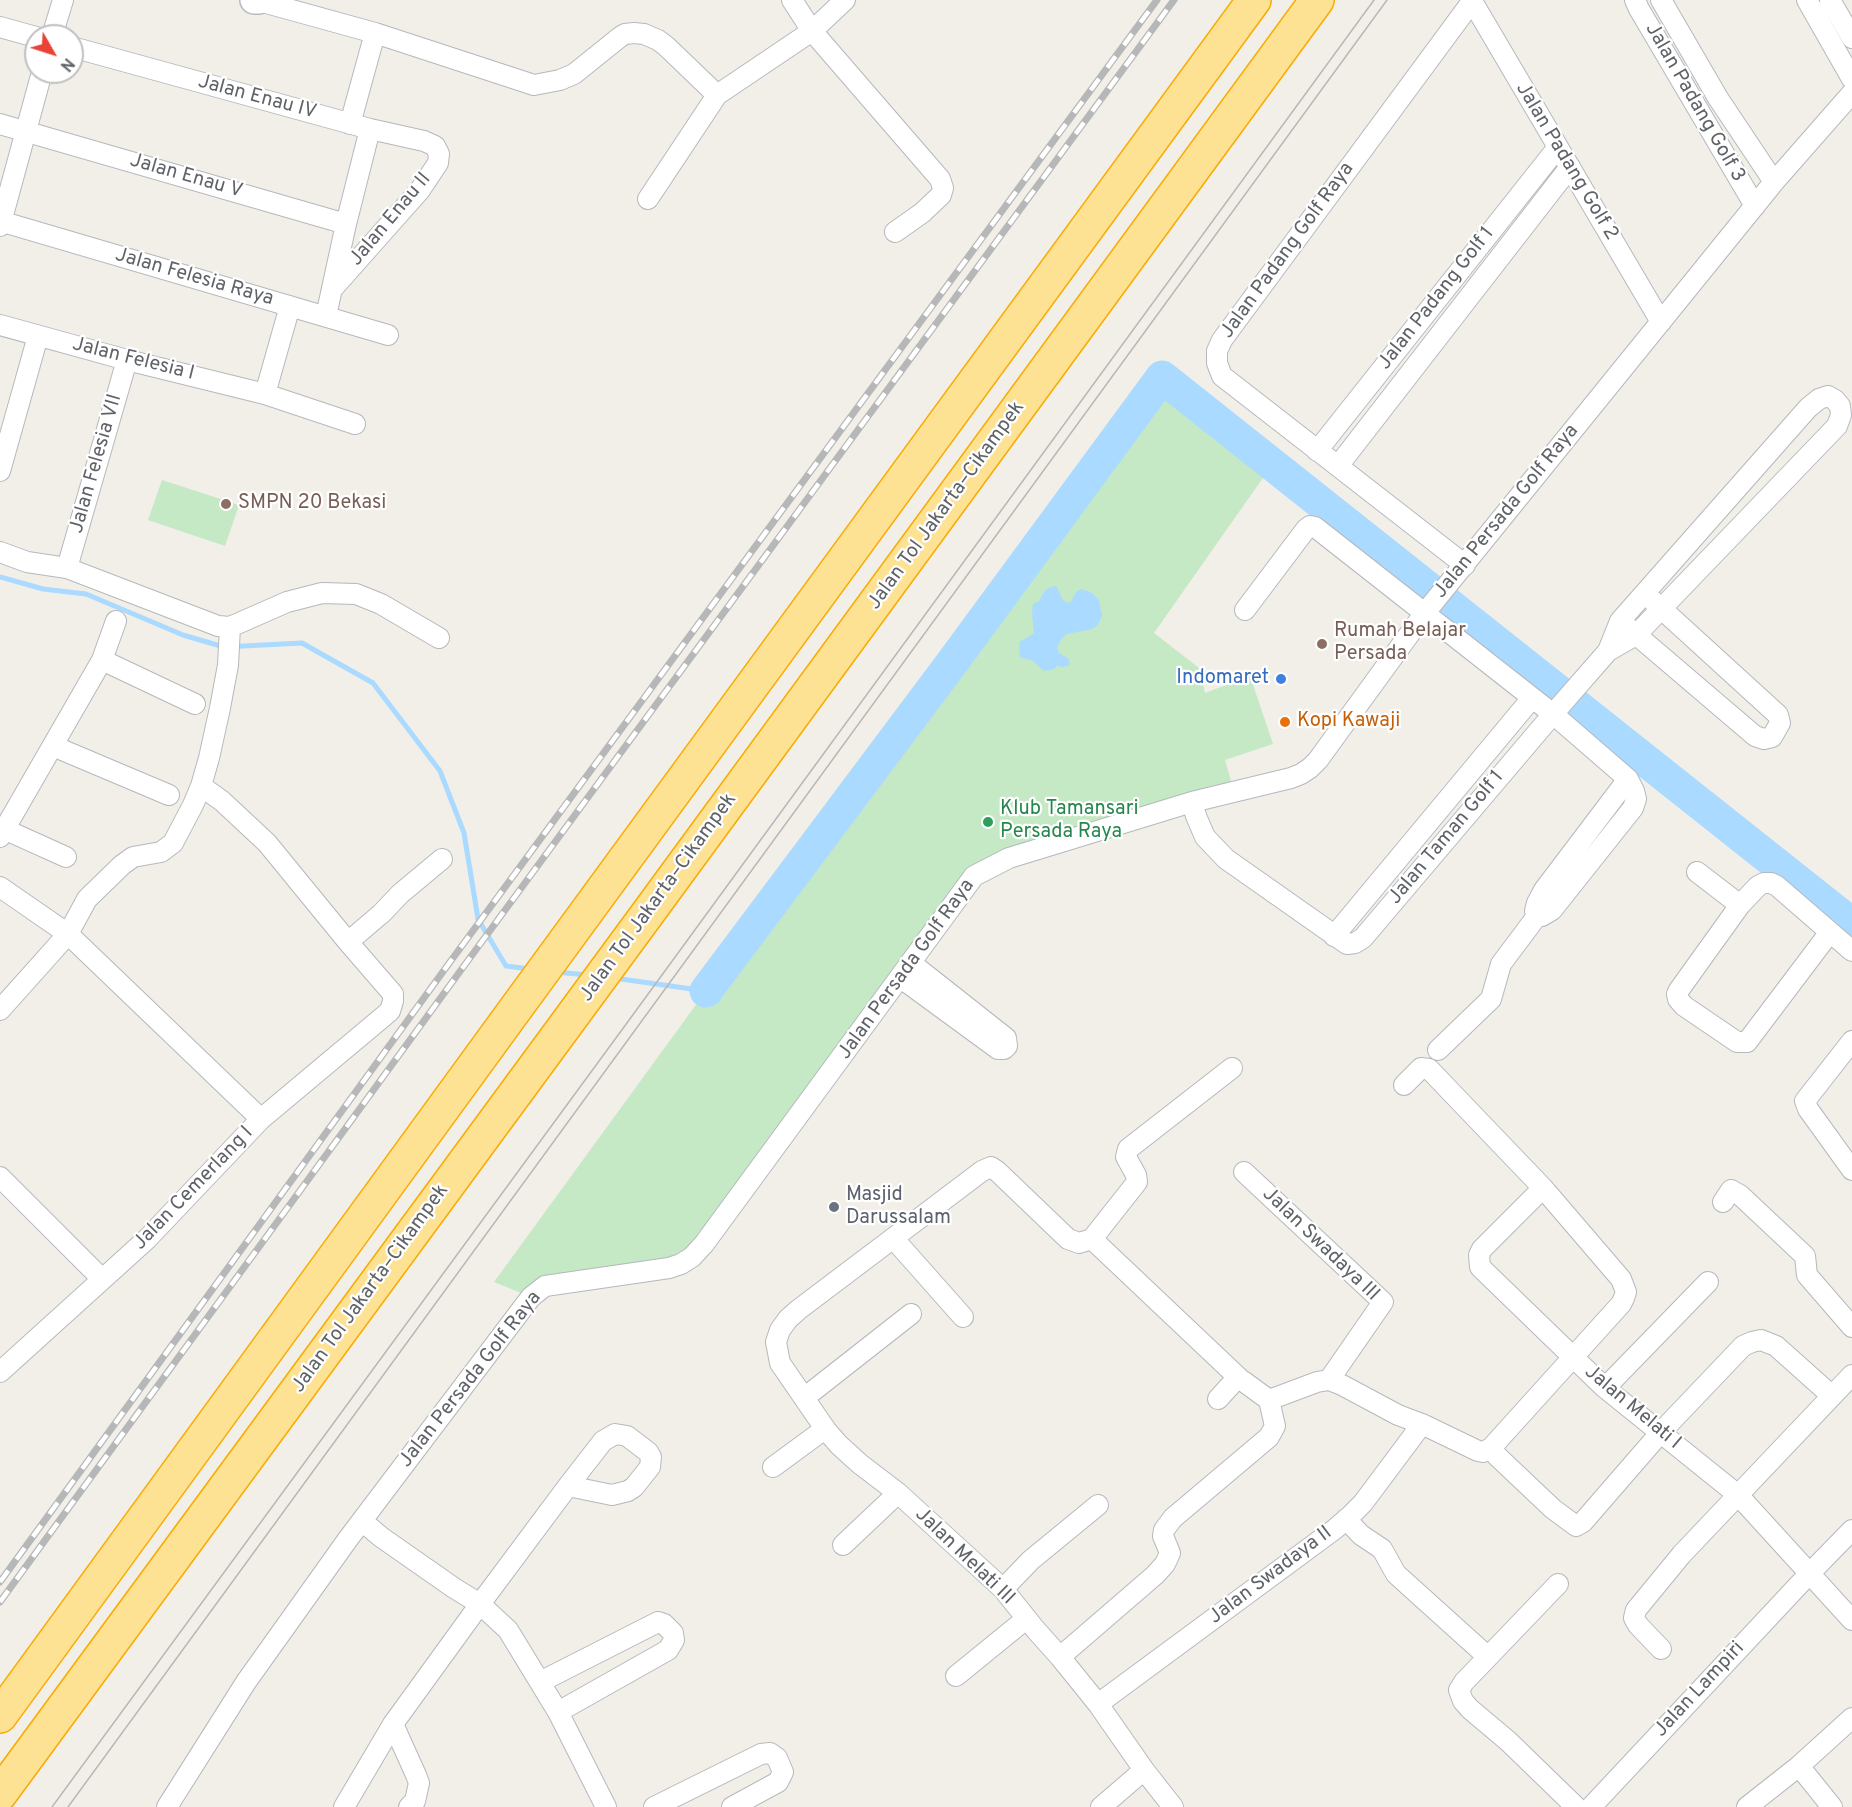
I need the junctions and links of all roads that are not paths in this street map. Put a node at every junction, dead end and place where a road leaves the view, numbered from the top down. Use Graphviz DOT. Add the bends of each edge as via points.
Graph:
graph roads {
  1 [pos="63,0"];
  2 [pos="257,0"];
  3 [pos="792,0"];
  4 [pos="845,0"];
  5 [pos="1254,0"];
  6 [pos="1317,0"];
  7 [pos="1635,0"];
  8 [pos="1661,0"];
  9 [pos="1807,0"];
  10 [pos="1830,0"];
  11 [pos="1472,1"];
  12 [pos="56,24"];
  13 [pos="0,27"];
  14 [pos="812,31"];
  15 [pos="375,33"];
  16 [pos="24,34"];
  17 [pos="1852,38"];
  18 [pos="84,50"];
  19 [pos="1852,79"];
  20 [pos="39,84"];
  21 [pos="1852,93"];
  22 [pos="717,95"];
  23 [pos="0,124"];
  24 [pos="350,124"];
  25 [pos="370,129"];
  26 [pos="25,131"];
  27 [pos="1558,147"];
  28 [pos="1570,167"];
  29 [pos="1774,182"];
  30 [pos="648,199"];
  31 [pos="1755,206"];
  32 [pos="0,223"];
  33 [pos="346,224"];
  34 [pos="894,232"];
  35 [pos="334,287"];
  36 [pos="290,306"];
  37 [pos="326,316"];
  38 [pos="1661,322"];
  39 [pos="0,325"];
  40 [pos="388,335"];
  41 [pos="38,336"];
  42 [pos="128,360"];
  43 [pos="265,394"];
  44 [pos="355,424"];
  45 [pos="1317,451"];
  46 [pos="1338,466"];
  47 [pos="0,471"];
  48 [pos="1722,505"];
  49 [pos="1743,524"];
  50 [pos="0,552"];
  51 [pos="67,568"];
  52 [pos="1459,573"];
  53 [pos="1644,593"];
  54 [pos="1662,608"];
  55 [pos="1245,610"];
  56 [pos="1427,610"];
  57 [pos="116,621"];
  58 [pos="1620,621"];
  59 [pos="229,634"];
  60 [pos="1636,635"];
  61 [pos="439,638"];
  62 [pos="1608,651"];
  63 [pos="102,660"];
  64 [pos="1532,698"];
  65 [pos="195,704"];
  66 [pos="1557,709"];
  67 [pos="53,746"];
  68 [pos="201,786"];
  69 [pos="169,795"];
  70 [pos="1192,802"];
  71 [pos="2,833"];
  72 [pos="66,857"];
  73 [pos="442,858"];
  74 [pos="1697,872"];
  75 [pos="0,887"];
  76 [pos="1740,904"];
  77 [pos="1830,932"];
  78 [pos="68,934"];
  79 [pos="1334,936"];
  80 [pos="348,942"];
  81 [pos="1852,951"];
  82 [pos="906,971"];
  83 [pos="0,1010"];
  84 [pos="1852,1041"];
  85 [pos="1438,1050"];
  86 [pos="1232,1068"];
  87 [pos="1404,1085"];
  88 [pos="261,1119"];
  89 [pos="1852,1170"];
  90 [pos="1244,1172"];
  91 [pos="0,1176"];
  92 [pos="1543,1188"];
  93 [pos="1723,1202"];
  94 [pos="893,1238"];
  95 [pos="1092,1239"];
  96 [pos="102,1279"];
  97 [pos="1708,1282"];
  98 [pos="910,1314"];
  99 [pos="963,1317"];
  100 [pos="1852,1327"];
  101 [pos="1572,1357"];
  102 [pos="0,1372"];
  103 [pos="1852,1375"];
  104 [pos="1329,1380"];
  105 [pos="1249,1386"];
  106 [pos="1605,1388"];
  107 [pos="1832,1396"];
  108 [pos="804,1398"];
  109 [pos="1218,1399"];
  110 [pos="1422,1424"];
  111 [pos="826,1430"];
  112 [pos="1661,1432"];
  113 [pos="1491,1448"];
  114 [pos="773,1467"];
  115 [pos="568,1486"];
  116 [pos="898,1493"];
  117 [pos="1738,1495"];
  118 [pos="1098,1505"];
  119 [pos="1346,1520"];
  120 [pos="362,1521"];
  121 [pos="1852,1530"];
  122 [pos="843,1545"];
  123 [pos="1809,1574"];
  124 [pos="1558,1584"];
  125 [pos="1003,1588"];
  126 [pos="480,1604"];
  127 [pos="1026,1619"];
  128 [pos="1852,1620"];
  129 [pos="1661,1648"];
  130 [pos="1060,1657"];
  131 [pos="1488,1657"];
  132 [pos="956,1676"];
  133 [pos="540,1682"];
  134 [pos="1098,1704"];
  135 [pos="558,1712"];
  136 [pos="0,1716"];
  137 [pos="1852,1718"];
  138 [pos="393,1724"];
  139 [pos="1799,1766"];
  140 [pos="1144,1770"];
  141 [pos="0,1794"];
  142 [pos="167,1807"];
  143 [pos="344,1807"];
  144 [pos="409,1807"];
  145 [pos="606,1807"];
  146 [pos="654,1807"];
  147 [pos="732,1807"];
  148 [pos="1101,1807"];
  149 [pos="1173,1807"];
  150 [pos="1576,1807"];
  151 [pos="1591,1807"];
  152 [pos="1747,1807"];
  153 [pos="1832,1807"];
  1 -- 12 [label="street"];
  2 -- 15 [label="street"];
  3 -- 14 [label="street"];
  4 -- 14 [label="street"];
  5 -- 136 [label="highway"];
  6 -- 141 [label="highway, Jalan Tol Jakarta–Cikampek"];
  7 -- 31 [label="street, Jalan Padang Golf 3"];
  8 -- 29 [label="street, Jalan Padang Golf 3" via="1718,98"];
  9 -- 19 [label="street"];
  10 -- 17 [label="street"];
  11 -- 27 [label="street, Jalan Padang Golf 2"];
  11 -- 45 [label="street, Jalan Padang Golf Raya" via="1217,351 1222,376"];
  13 -- 16 [label="street"];
  14 -- 22 [label="street"];
  14 -- 34 [label="street" via="940,179 941,195"];
  15 -- 22 [label="street" via="534,84 574,74 620,37 634,33 658,40"];
  15 -- 24 [label="street"];
  18 -- 24 [label="street, Jalan Enau IV"];
  20 -- 26 [label="street"];
  21 -- 29 [label="street, Jalan Persada Golf Raya"];
  22 -- 30 [label="street"];
  23 -- 26 [label="street, Jalan Enau V"];
  24 -- 25 [label="street, Jalan Enau IV"];
  25 -- 33 [label="street"];
  25 -- 35 [label="street, Jalan Enau II" via="435,146 438,163 420,190"];
  26 -- 32 [label="street"];
  26 -- 33 [label="street, Jalan Enau V"];
  27 -- 28 [label="street, Jalan Padang Golf 2"];
  27 -- 45 [label="street, Jalan Padang Golf 1"];
  28 -- 38 [label="street, Jalan Padang Golf 2"];
  28 -- 46 [label="street, Jalan Padang Golf 1"];
  29 -- 31 [label="street, Jalan Persada Golf Raya"];
  31 -- 38 [label="street, Jalan Persada Golf Raya"];
  32 -- 36 [label="street, Jalan Felesia Raya"];
  33 -- 35 [label="street"];
  35 -- 37 [label="street"];
  36 -- 37 [label="street, Jalan Felesia Raya"];
  36 -- 43 [label="street"];
  37 -- 40 [label="street, Jalan Felesia Raya"];
  38 -- 52 [label="street, Jalan Persada Golf Raya"];
  39 -- 41 [label="street, Jalan Felesia I"];
  41 -- 42 [label="street, Jalan Felesia I"];
  41 -- 47 [label="street"];
  42 -- 43 [label="street, Jalan Felesia I"];
  42 -- 51 [label="street, Jalan Felesia VII"];
  43 -- 44 [label="street, Jalan Felesia I"];
  45 -- 46 [label="street, Jalan Padang Golf Raya"];
  46 -- 52 [label="street, Jalan Padang Golf Raya"];
  48 -- 49 [label="street"];
  48 -- 49 [label="street" via="1808,408 1828,396 1835,400 1840,406 1837,426"];
  48 -- 53 [label="street"];
  49 -- 54 [label="street"];
  50 -- 51 [label="street"];
  51 -- 59 [label="street" via="218,626"];
  52 -- 56 [label="street, Jalan Persada Golf Raya"];
  53 -- 54 [label="street"];
  53 -- 58 [label="street"];
  54 -- 60 [label="street"];
  54 -- 60 [label="street" via="1778,716 1780,723 1772,737 1755,736"];
  55 -- 56 [label="street" via="1310,526"];
  56 -- 64 [label="street"];
  56 -- 70 [label="street, Jalan Persada Golf Raya" via="1309,769 1291,778"];
  57 -- 63 [label="street"];
  58 -- 60 [label="street"];
  58 -- 62 [label="street"];
  59 -- 61 [label="street" via="286,602 322,592 356,594"];
  59 -- 68 [label="street" via="228,665"];
  60 -- 62 [label="street"];
  62 -- 66 [label="street"];
  63 -- 65 [label="street"];
  63 -- 67 [label="street"];
  64 -- 66 [label="street"];
  64 -- 79 [label="street, Jalan Taman Golf 1"];
  66 -- 79 [label="street, Jalan Taman Golf 1" via="1363,938 1347,944"];
  66 -- 85 [label="street" via="1628,779 1544,890 1536,916 1501,964 1491,999"];
  67 -- 69 [label="street"];
  67 -- 71 [label="street"];
  68 -- 78 [label="street" via="172,843 161,852 133,857 122,864 87,899"];
  68 -- 80 [label="street" via="267,843"];
  70 -- 79 [label="street, Jalan Taman Golf 1" via="1205,837 1218,852"];
  70 -- 82 [label="street, Jalan Persada Golf Raya" via="1010,858 974,876"];
  71 -- 72 [label="street"];
  73 -- 80 [label="street"];
  74 -- 76 [label="street"];
  75 -- 78 [label="street, Jalan Cemerlang I"];
  76 -- 77 [label="street" via="1758,886 1771,883"];
  76 -- 77 [label="street" via="1677,994 1684,1006 1743,1044 1750,1040"];
  77 -- 81 [label="street"];
  78 -- 83 [label="street"];
  78 -- 88 [label="street, Jalan Cemerlang I"];
  80 -- 88 [label="street" via="393,994 390,1011"];
  82 -- 82 [label="street" via="998,1049 1007,1046 1006,1038"];
  82 -- 120 [label="street, Jalan Persada Golf Raya" via="692,1257 669,1268 555,1284 538,1290"];
  84 -- 89 [label="street" via="1805,1101"];
  86 -- 95 [label="street" via="1128,1149 1126,1157 1137,1182"];
  87 -- 92 [label="street" via="1421,1068 1429,1069"];
  88 -- 96 [label="street, Jalan Cemerlang I" via="169,1218"];
  90 -- 104 [label="street, Jalan Swadaya III" via="1383,1302"];
  91 -- 96 [label="street"];
  92 -- 101 [label="street" via="1621,1279 1626,1292 1621,1304"];
  92 -- 101 [label="street" via="1482,1249 1478,1261"];
  93 -- 100 [label="street" via="1731,1191 1740,1195 1805,1256 1807,1275"];
  94 -- 95 [label="street" via="991,1167 1068,1239 1079,1243"];
  94 -- 99 [label="street"];
  94 -- 108 [label="street, Jalan Melati III" via="788,1319 780,1330 776,1342 780,1362"];
  95 -- 105 [label="street"];
  96 -- 102 [label="street, Jalan Cemerlang I"];
  97 -- 106 [label="street"];
  98 -- 108 [label="street"];
  101 -- 106 [label="street, Jalan Melati I"];
  101 -- 113 [label="street, Jalan Melati I"];
  103 -- 107 [label="street"];
  104 -- 105 [label="street"];
  104 -- 110 [label="street"];
  105 -- 109 [label="street"];
  105 -- 130 [label="street" via="1275,1426 1269,1437 1167,1524 1163,1536 1170,1553 1166,1564"];
  106 -- 112 [label="street, Jalan Melati I"];
  107 -- 112 [label="street" via="1776,1346 1752,1342 1736,1352"];
  107 -- 117 [label="street"];
  108 -- 111 [label="street, Jalan Melati III"];
  110 -- 113 [label="street" via="1478,1451"];
  110 -- 119 [label="street, Jalan Swadaya II"];
  111 -- 114 [label="street"];
  111 -- 116 [label="street, Jalan Melati III" via="860,1464"];
  112 -- 113 [label="street" via="1576,1526 1553,1509"];
  112 -- 117 [label="street, Jalan Melati I"];
  115 -- 126 [label="street"];
  116 -- 122 [label="street"];
  116 -- 125 [label="street, Jalan Melati III"];
  117 -- 123 [label="street, Jalan Melati I"];
  117 -- 129 [label="street" via="1636,1610 1634,1618 1638,1625"];
  118 -- 125 [label="street"];
  119 -- 131 [label="street" via="1382,1549 1396,1574"];
  119 -- 134 [label="street, Jalan Swadaya II"];
  120 -- 126 [label="street"];
  120 -- 142 [label="street, Jalan Persada Golf Raya" via="246,1682"];
  121 -- 123 [label="street, Jalan Lampiri"];
  123 -- 128 [label="street, Jalan Melati I"];
  123 -- 151 [label="street, Jalan Lampiri"];
  124 -- 131 [label="street"];
  125 -- 127 [label="street, Jalan Melati III"];
  126 -- 133 [label="street" via="508,1630"];
  126 -- 138 [label="street"];
  127 -- 130 [label="street, Jalan Melati III"];
  127 -- 132 [label="street"];
  130 -- 134 [label="street, Jalan Melati III"];
  131 -- 150 [label="street" via="1459,1690 1463,1701"];
  133 -- 135 [label="street"];
  133 -- 135 [label="street" via="658,1622 673,1633 669,1650"];
  134 -- 140 [label="street, Jalan Melati III"];
  135 -- 145 [label="street"];
  137 -- 139 [label="street"];
  138 -- 143 [label="street"];
  138 -- 144 [label="street" via="419,1783 415,1801"];
  139 -- 152 [label="street"];
  139 -- 153 [label="street"];
  140 -- 148 [label="street"];
  140 -- 149 [label="street, Jalan Melati III"];
  146 -- 147 [label="street" via="761,1754 777,1758 783,1772 778,1782"];
}
